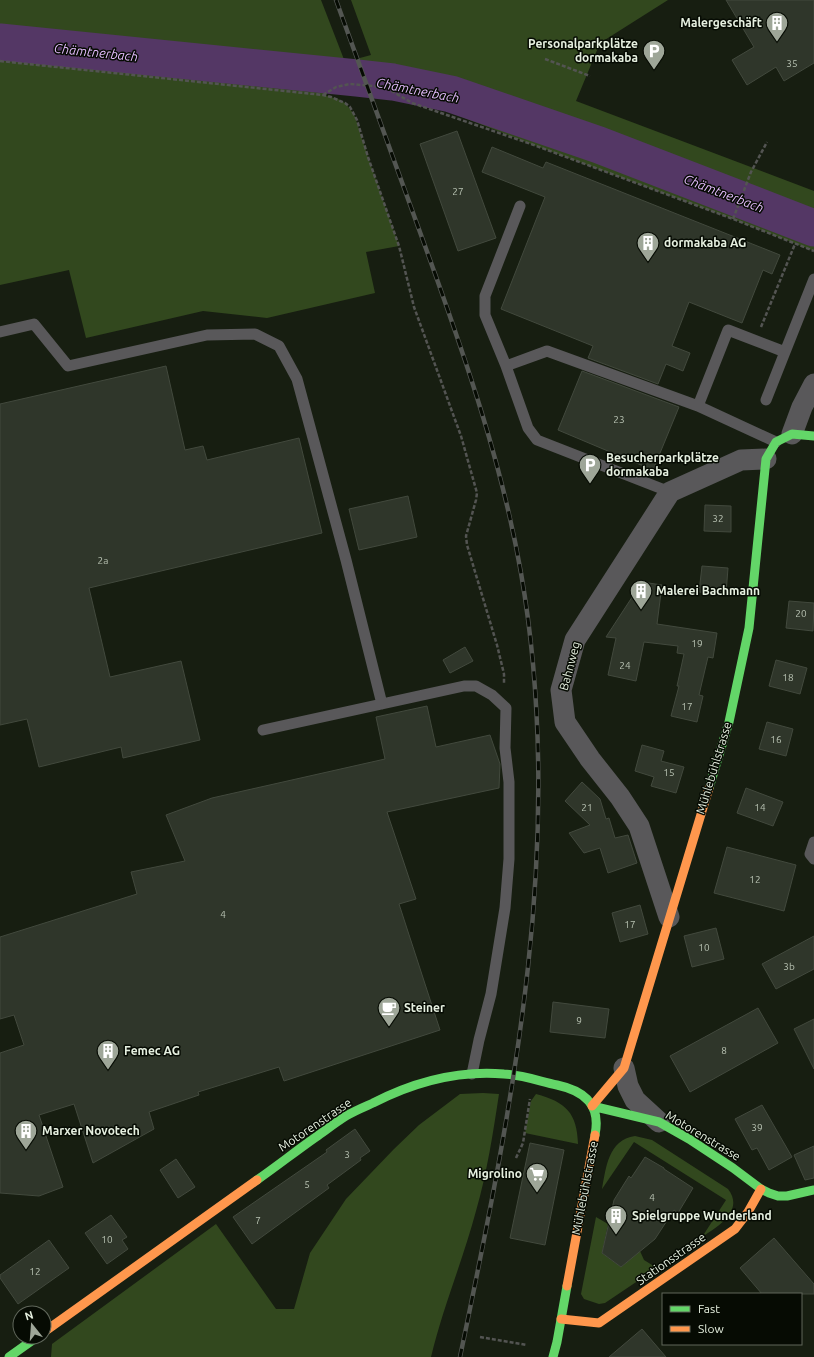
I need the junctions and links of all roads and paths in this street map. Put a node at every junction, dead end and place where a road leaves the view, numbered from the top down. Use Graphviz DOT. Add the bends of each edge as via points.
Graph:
graph roads {
  1 [pos="546,60"];
  2 [pos="0,61"];
  3 [pos="590,76"];
  4 [pos="323,95"];
  5 [pos="767,142"];
  6 [pos="520,206"];
  7 [pos="733,219"];
  8 [pos="795,244"];
  9 [pos="814,252"];
  10 [pos="814,279"];
  11 [pos="0,332"];
  12 [pos="755,340"];
  13 [pos="785,352"];
  14 [pos="506,366"];
  15 [pos="814,384"];
  16 [pos="766,400"];
  17 [pos="698,406"];
  18 [pos="814,436"];
  19 [pos="778,445"];
  20 [pos="670,492"];
  21 [pos="382,704"];
  22 [pos="506,708"];
  23 [pos="263,730"];
  24 [pos="814,842"];
  25 [pos="814,859"];
  26 [pos="669,917"];
  27 [pos="624,1068"];
  28 [pos="472,1074"];
  29 [pos="533,1079"];
  30 [pos="592,1106"];
  31 [pos="659,1122"];
  32 [pos="516,1158"];
  33 [pos="761,1189"];
  34 [pos="813,1192"];
  35 [pos="561,1319"];
  36 [pos="52,1326"];
  37 [pos="480,1337"];
  38 [pos="26,1345"];
  39 [pos="527,1345"];
  40 [pos="9,1357"];
  41 [pos="553,1357"];
  1 -- 3 [label="path"];
  2 -- 4 [label="path"];
  4 -- 7 [label="path" via="336,87 350,84 385,87 412,103"];
  4 -- 22 [label="path" via="345,103 354,114 399,246 414,307 475,482 477,493 466,536 467,545 504,674"];
  5 -- 7 [label="path" via="751,172"];
  6 -- 14 [label="lane" via="485,296 485,315"];
  7 -- 8 [label="path"];
  8 -- 9 [label="path"];
  8 -- 12 [label="path"];
  10 -- 13 [label="lane"];
  11 -- 21 [label="lane" via="34,324 68,366 207,335 255,334 279,346 297,379"];
  12 -- 13 [label="lane"];
  12 -- 17 [label="lane" via="728,330"];
  13 -- 16 [label="lane"];
  14 -- 17 [label="lane" via="547,350"];
  14 -- 20 [label="lane" via="528,428 537,440"];
  15 -- 19 [label="street"];
  17 -- 19 [label="lane"];
  18 -- 19 [label="street"];
  19 -- 20 [label="street"];
  19 -- 26 [label="street, Mühlebühlstrasse" via="749,628 729,722"];
  20 -- 26 [label="street, Bahnweg" via="576,640 561,690 565,722 639,826"];
  21 -- 22 [label="lane" via="464,686 476,686 492,695"];
  21 -- 23 [label="lane"];
  22 -- 28 [label="lane" via="509,859 505,908 491,994"];
  24 -- 25 [label="lane" via="810,854"];
  26 -- 27 [label="street, Mühlebühlstrasse"];
  27 -- 30 [label="street, Mühlebühlstrasse"];
  27 -- 31 [label="street" via="628,1086 635,1100"];
  28 -- 29 [label="street, Motorenstrasse" via="514,1075"];
  28 -- 36 [label="street, Motorenstrasse" via="433,1079 412,1085 346,1116"];
  29 -- 30 [label="street, Motorenstrasse" via="578,1092 587,1098"];
  29 -- 32 [label="path" via="523,1143"];
  30 -- 31 [label="street, Motorenstrasse"];
  30 -- 35 [label="street, Mühlebühlstrasse" via="596,1130"];
  31 -- 33 [label="street, Motorenstrasse" via="689,1139"];
  33 -- 34 [label="street" via="778,1196"];
  33 -- 35 [label="street, Stationsstrasse" via="735,1229 599,1323"];
  35 -- 41 [label="street"];
  37 -- 39 [label="path"];
  38 -- 40 [label="street"];
}
